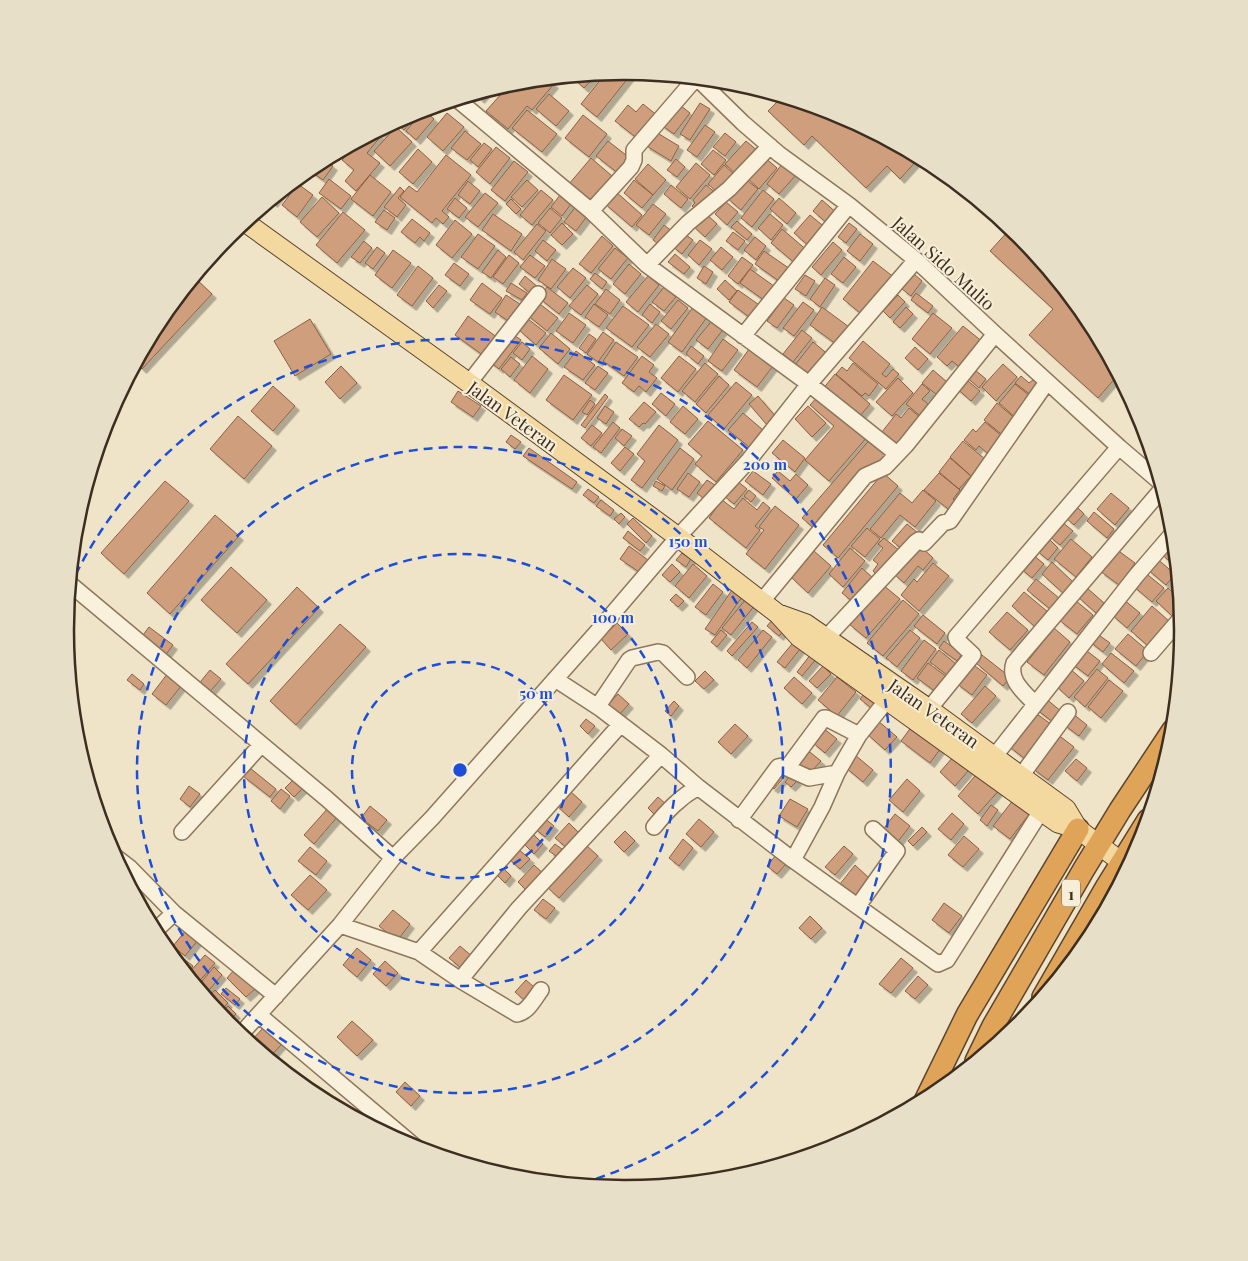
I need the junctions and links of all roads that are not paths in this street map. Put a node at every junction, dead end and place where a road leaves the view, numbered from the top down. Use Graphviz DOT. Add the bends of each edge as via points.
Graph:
graph roads {
  1 [pos="692,85"];
  2 [pos="705,86"];
  3 [pos="463,104"];
  4 [pos="770,146"];
  5 [pos="849,205"];
  6 [pos="591,211"];
  7 [pos="251,226"];
  8 [pos="916,260"];
  9 [pos="648,265"];
  10 [pos="538,294"];
  11 [pos="995,334"];
  12 [pos="743,336"];
  13 [pos="1048,382"];
  14 [pos="469,383"];
  15 [pos="809,384"];
  16 [pos="1119,447"];
  17 [pos="897,454"];
  18 [pos="1152,475"];
  19 [pos="1157,494"];
  20 [pos="678,537"];
  21 [pos="1167,541"];
  22 [pos="76,589"];
  23 [pos="762,601"];
  24 [pos="778,614"];
  25 [pos="1174,626"];
  26 [pos="826,638"];
  27 [pos="1151,653"];
  28 [pos="687,677"];
  29 [pos="555,679"];
  30 [pos="888,700"];
  31 [pos="1035,704"];
  32 [pos="601,709"];
  33 [pos="930,710"];
  34 [pos="1068,712"];
  35 [pos="620,725"];
  36 [pos="859,735"];
  37 [pos="260,745"];
  38 [pos="1162,747"];
  39 [pos="661,755"];
  40 [pos="994,757"];
  41 [pos="787,768"];
  42 [pos="837,773"];
  43 [pos="1021,776"];
  44 [pos="698,788"];
  45 [pos="1040,811"];
  46 [pos="739,820"];
  47 [pos="654,827"];
  48 [pos="873,829"];
  49 [pos="1078,829"];
  50 [pos="182,832"];
  51 [pos="1126,856"];
  52 [pos="393,858"];
  53 [pos="793,860"];
  54 [pos="1123,863"];
  55 [pos="131,875"];
  56 [pos="858,906"];
  57 [pos="174,913"];
  58 [pos="340,925"];
  59 [pos="160,926"];
  60 [pos="419,952"];
  61 [pos="1061,965"];
  62 [pos="460,980"];
  63 [pos="541,990"];
  64 [pos="276,996"];
  65 [pos="259,1015"];
  66 [pos="245,1029"];
  67 [pos="982,1048"];
  68 [pos="932,1086"];
  69 [pos="397,1132"];
  1 -- 6 [label="street" via="634,150 631,167"];
  2 -- 4 [label="street, Jalan Sido Mulio"];
  3 -- 6 [label="street"];
  4 -- 5 [label="street, Jalan Sido Mulio"];
  4 -- 9 [label="street" via="729,190 688,223"];
  5 -- 8 [label="street, Jalan Sido Mulio"];
  5 -- 12 [label="street"];
  6 -- 9 [label="street"];
  7 -- 14 [label="main road, Jalan Veteran"];
  8 -- 11 [label="street, Jalan Sido Mulio"];
  8 -- 15 [label="street"];
  9 -- 12 [label="street"];
  10 -- 14 [label="street"];
  11 -- 13 [label="street, Jalan Sido Mulio"];
  11 -- 17 [label="street"];
  12 -- 15 [label="street"];
  13 -- 16 [label="street, Jalan Sido Mulio"];
  13 -- 26 [label="street" via="950,521 943,523 924,543 916,542"];
  14 -- 20 [label="main road, Jalan Veteran"];
  15 -- 17 [label="street"];
  15 -- 20 [label="street" via="749,460"];
  16 -- 18 [label="street, Jalan Sido Mulio"];
  16 -- 33 [label="street" via="956,637 972,657"];
  17 -- 23 [label="street" via="885,467 865,476"];
  19 -- 31 [label="street" via="1014,663 1012,678"];
  20 -- 23 [label="main road, Jalan Veteran"];
  20 -- 29 [label="street"];
  21 -- 31 [label="street"];
  22 -- 37 [label="street"];
  23 -- 24 [label="main road, Jalan Veteran"];
  24 -- 26 [label="main road, Jalan Veteran" via="806,624"];
  24 -- 30 [label="main road, Jalan Veteran" via="799,637"];
  25 -- 27 [label="street"];
  26 -- 33 [label="main road, Jalan Veteran"];
  28 -- 32 [label="street" via="663,653 632,658 600,703"];
  29 -- 32 [label="street"];
  29 -- 52 [label="street"];
  30 -- 36 [label="street"];
  30 -- 45 [label="main road, Jalan Veteran"];
  31 -- 40 [label="street"];
  32 -- 35 [label="street"];
  33 -- 40 [label="main road, Jalan Veteran"];
  34 -- 43 [label="street"];
  35 -- 39 [label="street"];
  35 -- 60 [label="street"];
  36 -- 41 [label="street" via="824,718"];
  36 -- 42 [label="street"];
  37 -- 50 [label="street"];
  37 -- 52 [label="street"];
  38 -- 67 [label="highway, 1" via="1089,861"];
  39 -- 44 [label="street"];
  39 -- 62 [label="street" via="520,908"];
  40 -- 43 [label="main road, Jalan Veteran"];
  41 -- 42 [label="street" via="809,778"];
  41 -- 46 [label="street" via="778,767"];
  42 -- 53 [label="street"];
  43 -- 49 [label="main road, Jalan Veteran" via="1066,809"];
  44 -- 46 [label="street"];
  44 -- 47 [label="street" via="678,800"];
  45 -- 49 [label="main road, Jalan Veteran" via="1058,823"];
  45 -- 56 [label="street" via="942,963 938,964"];
  46 -- 53 [label="street"];
  48 -- 56 [label="street" via="897,851"];
  49 -- 54 [label="main road, Jalan Veteran"];
  49 -- 68 [label="highway" via="967,1015"];
  51 -- 61 [label="highway, 1"];
  52 -- 58 [label="street"];
  53 -- 56 [label="street"];
  55 -- 57 [label="street"];
  57 -- 59 [label="street"];
  57 -- 64 [label="street"];
  58 -- 60 [label="street"];
  58 -- 64 [label="street"];
  60 -- 62 [label="street"];
  62 -- 63 [label="street" via="517,1014 523,1013"];
  64 -- 65 [label="street"];
  65 -- 66 [label="street"];
  65 -- 69 [label="street"];
}
